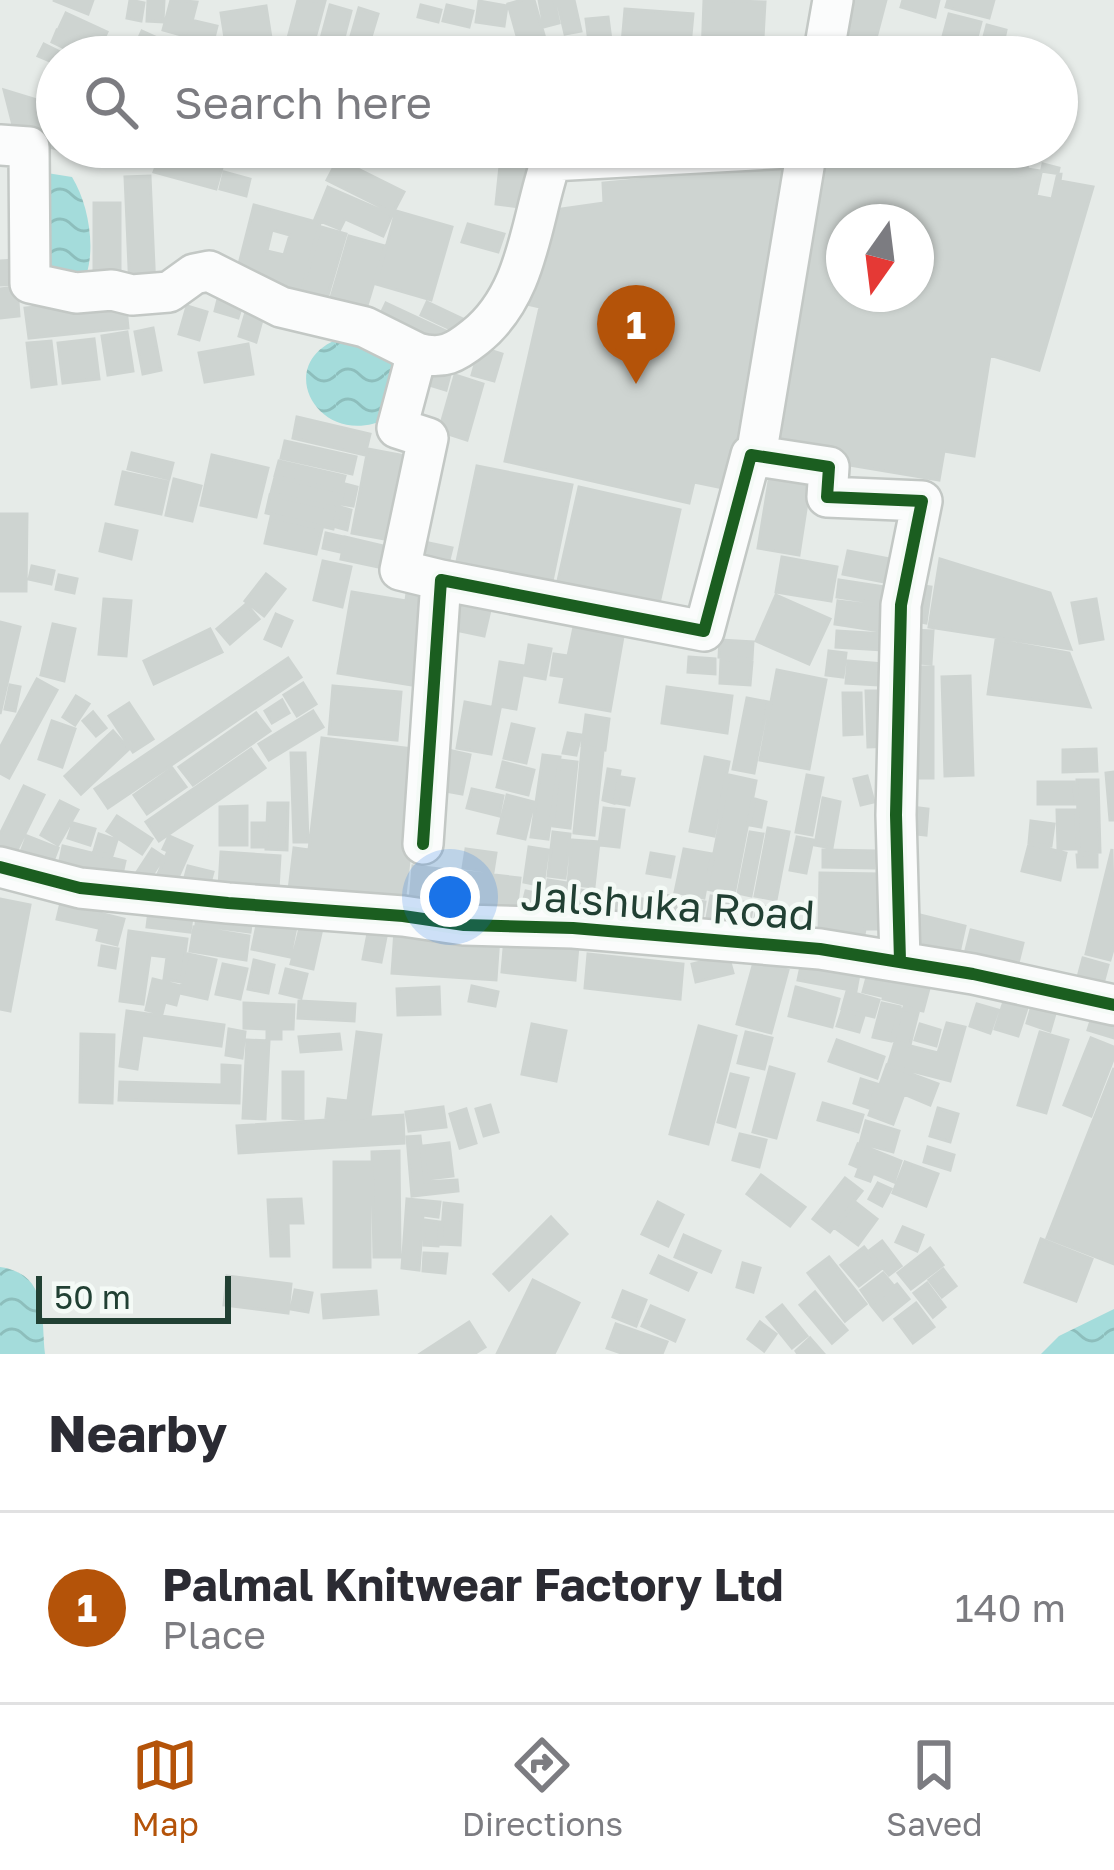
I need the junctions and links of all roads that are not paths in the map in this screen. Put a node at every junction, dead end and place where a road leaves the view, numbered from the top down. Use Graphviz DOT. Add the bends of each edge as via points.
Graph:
graph roads {
  1 [pos="833,0"];
  2 [pos="827,36"];
  3 [pos="0,146"];
  4 [pos="549,168"];
  5 [pos="804,168"];
  6 [pos="417,353"];
  7 [pos="756,456"];
  8 [pos="442,580"];
  9 [pos="423,844"];
  10 [pos="0,867"];
  11 [pos="900,961"];
  12 [pos="1114,1005"];
  1 -- 2 [label="street"];
  3 -- 6 [label="street" via="29,146 29,283 132,295 169,292 209,271 281,308 365,328"];
  4 -- 6 [label="street" via="524,266 499,316 456,352"];
  5 -- 7 [label="street"];
  6 -- 8 [label="street" via="397,428 428,438 400,570"];
  7 -- 8 [label="street" via="704,631"];
  7 -- 11 [label="street" via="829,467 827,497 922,501 901,605"];
  8 -- 9 [label="street"];
  10 -- 11 [label="street, Jalshuka Road" via="80,888"];
  11 -- 12 [label="street, Jalshuka Road"];
}
